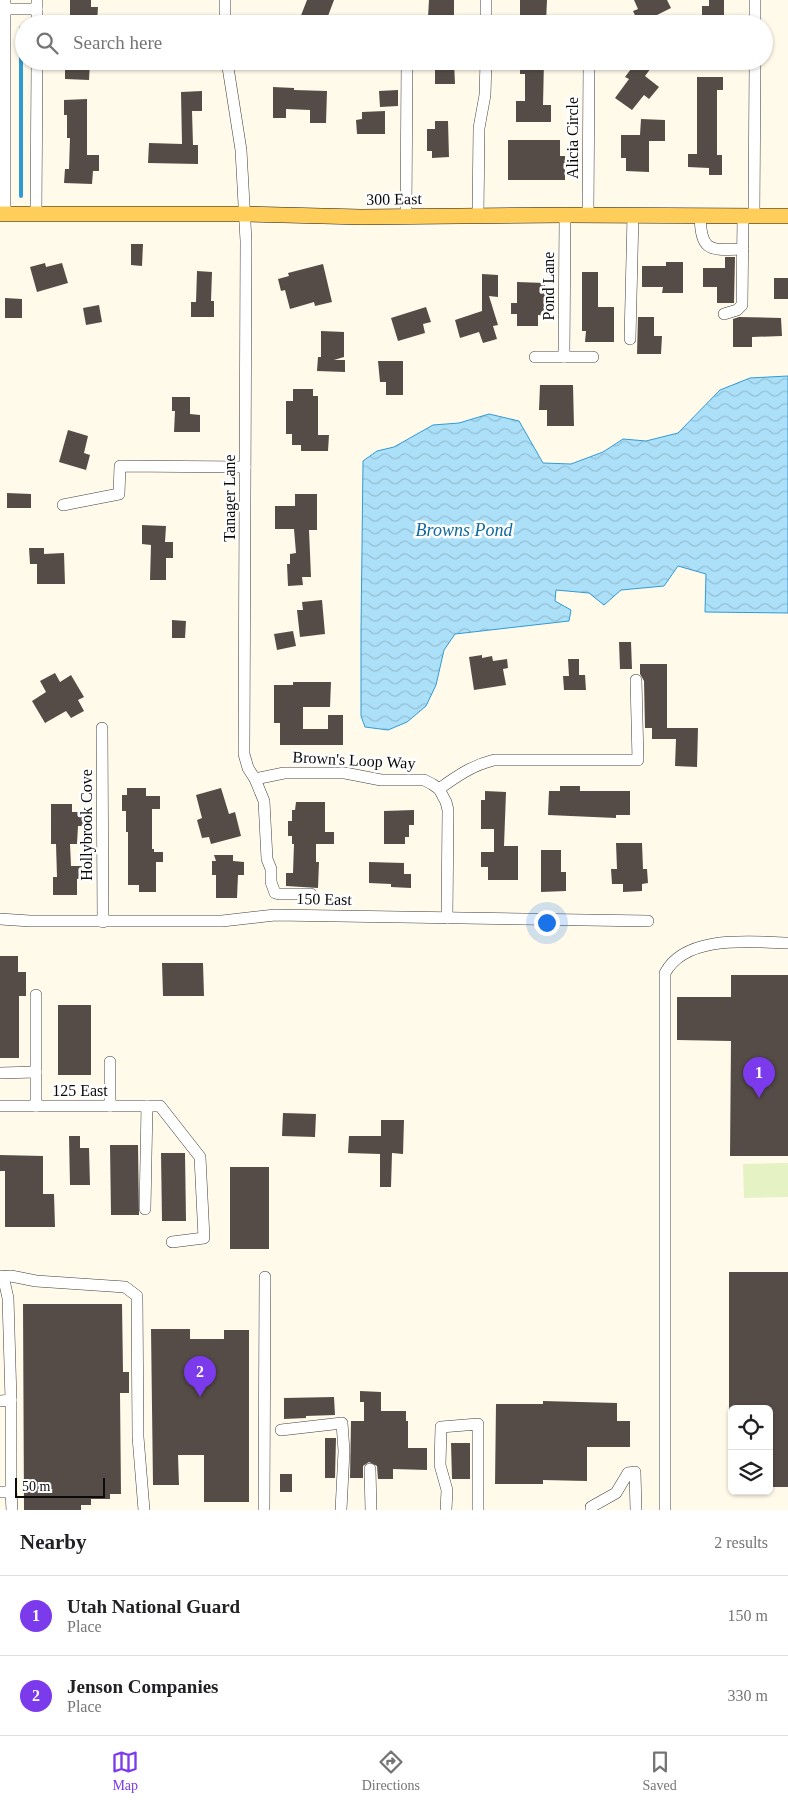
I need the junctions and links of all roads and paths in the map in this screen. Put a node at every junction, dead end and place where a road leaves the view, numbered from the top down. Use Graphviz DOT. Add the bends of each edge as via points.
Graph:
graph roads {
  1 [pos="225,0"];
  2 [pos="486,0"];
  3 [pos="754,0"];
  4 [pos="5,5"];
  5 [pos="37,5"];
  6 [pos="225,15"];
  7 [pos="486,15"];
  8 [pos="754,15"];
  9 [pos="37,70"];
  10 [pos="228,70"];
  11 [pos="407,70"];
  12 [pos="486,70"];
  13 [pos="589,70"];
  14 [pos="754,70"];
  15 [pos="3,214"];
  16 [pos="36,214"];
  17 [pos="243,214"];
  18 [pos="478,215"];
  19 [pos="565,215"];
  20 [pos="588,215"];
  21 [pos="633,215"];
  22 [pos="700,215"];
  23 [pos="406,216"];
  24 [pos="749,216"];
  25 [pos="788,216"];
  26 [pos="743,249"];
  27 [pos="724,314"];
  28 [pos="630,339"];
  29 [pos="535,357"];
  30 [pos="564,357"];
  31 [pos="593,357"];
  32 [pos="245,467"];
  33 [pos="63,505"];
  34 [pos="636,680"];
  35 [pos="102,728"];
  36 [pos="255,778"];
  37 [pos="439,789"];
  38 [pos="311,894"];
  39 [pos="447,918"];
  40 [pos="0,919"];
  41 [pos="648,921"];
  42 [pos="103,922"];
  43 [pos="788,942"];
  44 [pos="36,995"];
  45 [pos="110,1062"];
  46 [pos="0,1072"];
  47 [pos="36,1072"];
  48 [pos="0,1106"];
  49 [pos="36,1106"];
  50 [pos="110,1106"];
  51 [pos="146,1106"];
  52 [pos="145,1209"];
  53 [pos="172,1242"];
  54 [pos="1,1276"];
  55 [pos="264,1277"];
  56 [pos="5,1401"];
  57 [pos="281,1430"];
  58 [pos="370,1469"];
  59 [pos="6,1492"];
  60 [pos="12,1510"];
  61 [pos="144,1510"];
  62 [pos="264,1510"];
  63 [pos="341,1510"];
  64 [pos="371,1510"];
  65 [pos="446,1510"];
  66 [pos="478,1510"];
  67 [pos="591,1510"];
  68 [pos="636,1510"];
  69 [pos="665,1510"];
  1 -- 6 [label="street"];
  2 -- 7 [label="street"];
  3 -- 8 [label="street"];
  4 -- 5 [label="street"];
  4 -- 15 [label="street"];
  9 -- 16 [label="street"];
  10 -- 17 [label="street, Tanager Lane" via="240,143"];
  11 -- 23 [label="street"];
  12 -- 18 [label="street" via="479,128"];
  13 -- 20 [label="street, Alicia Circle"];
  14 -- 24 [label="street"];
  15 -- 16 [label="main road, 300 East"];
  16 -- 17 [label="main road, 300 East"];
  17 -- 23 [label="main road, 300 East"];
  17 -- 32 [label="street, Tanager Lane" via="246,240"];
  18 -- 19 [label="main road, 300 East"];
  18 -- 23 [label="main road, 300 East"];
  19 -- 20 [label="main road, 300 East"];
  19 -- 30 [label="street, Pond Lane"];
  20 -- 21 [label="main road, 300 East"];
  21 -- 22 [label="main road, 300 East"];
  21 -- 28 [label="street"];
  22 -- 24 [label="main road, 300 East"];
  22 -- 26 [label="street" via="701,234 710,247"];
  24 -- 25 [label="main road, 300 East"];
  24 -- 26 [label="street"];
  26 -- 27 [label="street" via="742,305"];
  29 -- 30 [label="street"];
  30 -- 31 [label="street"];
  32 -- 33 [label="street" via="120,466 119,494"];
  32 -- 36 [label="street, Tanager Lane" via="244,754"];
  34 -- 37 [label="street" via="638,760 494,760 467,769"];
  35 -- 42 [label="street, Hollybrook Cove"];
  36 -- 37 [label="street, Brown's Loop Way" via="284,773 345,773 381,780 424,780"];
  36 -- 38 [label="street, Tanager Lane" via="264,801 272,888 279,894"];
  37 -- 39 [label="street" via="448,810"];
  39 -- 41 [label="street, 150 East"];
  39 -- 42 [label="street, 150 East" via="275,915 222,921"];
  40 -- 42 [label="street, 150 East"];
  43 -- 69 [label="street" via="717,942 670,963 665,973"];
  44 -- 47 [label="street"];
  45 -- 50 [label="street"];
  46 -- 47 [label="street"];
  47 -- 49 [label="street"];
  48 -- 49 [label="street, 125 East"];
  49 -- 50 [label="street, 125 East"];
  50 -- 51 [label="street, 125 East"];
  51 -- 52 [label="street"];
  51 -- 53 [label="street, 125 East" via="160,1106 200,1157 204,1238"];
  54 -- 56 [label="street" via="8,1298"];
  54 -- 61 [label="street" via="125,1287 137,1296 138,1437"];
  55 -- 62 [label="street"];
  56 -- 59 [label="street"];
  57 -- 63 [label="street" via="342,1423"];
  58 -- 64 [label="street"];
  59 -- 60 [label="street"];
  65 -- 66 [label="street" via="447,1490 440,1465 441,1427 478,1424"];
  67 -- 68 [label="street" via="616,1493 628,1473 635,1472"];
}
